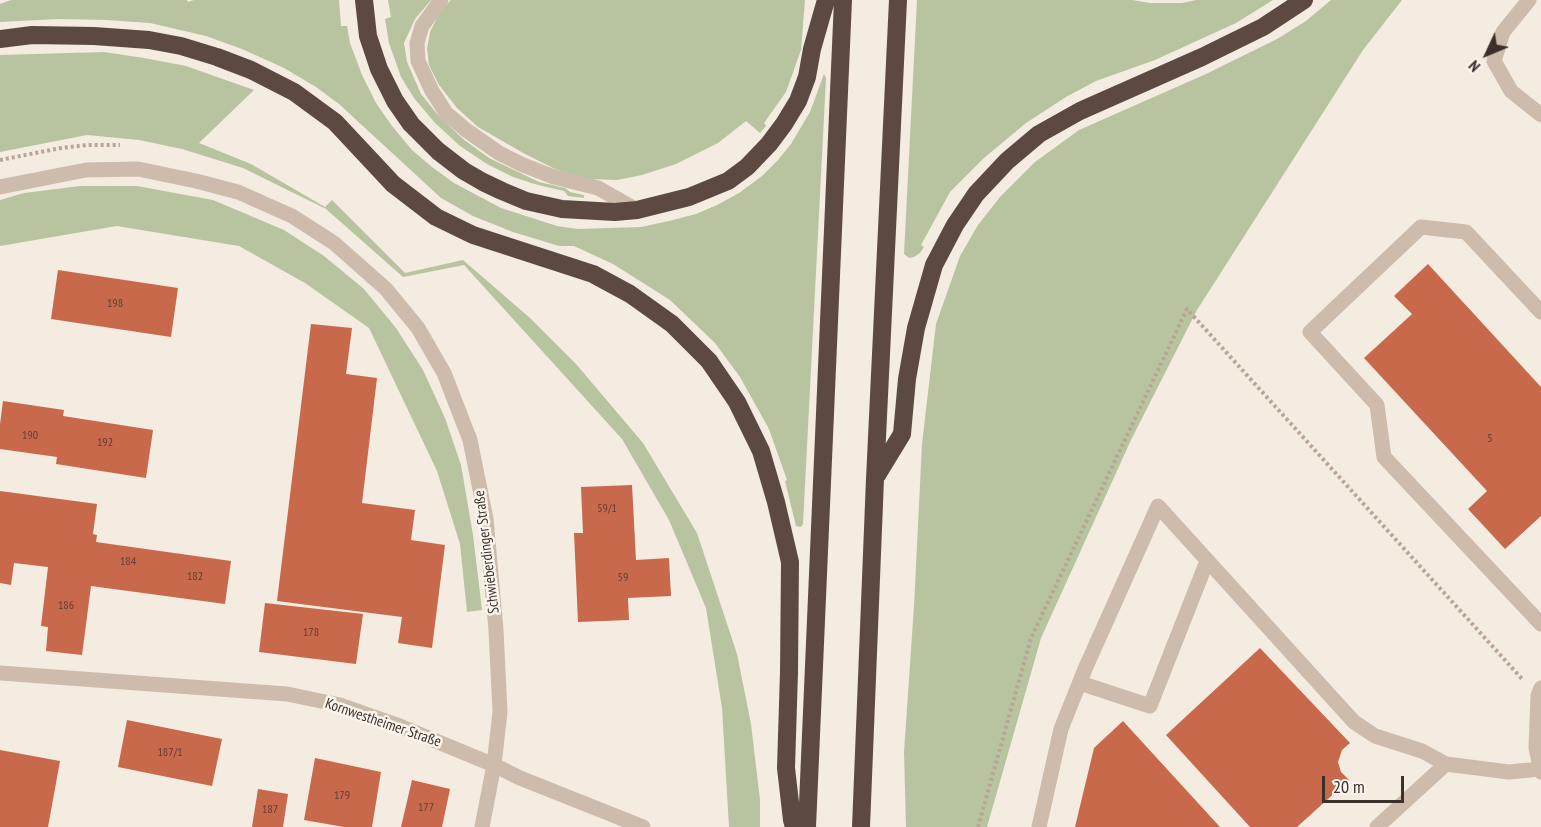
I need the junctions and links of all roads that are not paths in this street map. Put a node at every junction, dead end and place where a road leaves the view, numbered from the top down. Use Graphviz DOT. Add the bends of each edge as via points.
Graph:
graph roads {
  1 [pos="364,0"];
  2 [pos="441,0"];
  3 [pos="826,0"];
  4 [pos="843,0"];
  5 [pos="898,0"];
  6 [pos="1304,0"];
  7 [pos="1529,0"];
  8 [pos="0,39"];
  9 [pos="1541,115"];
  10 [pos="0,187"];
  11 [pos="637,210"];
  12 [pos="1541,312"];
  13 [pos="875,479"];
  14 [pos="1207,561"];
  15 [pos="1541,624"];
  16 [pos="0,673"];
  17 [pos="1080,683"];
  18 [pos="1541,688"];
  19 [pos="1446,764"];
  20 [pos="494,765"];
  21 [pos="1541,771"];
  22 [pos="1390,815"];
  23 [pos="482,827"];
  24 [pos="643,827"];
  25 [pos="794,827"];
  26 [pos="807,827"];
  27 [pos="861,827"];
  28 [pos="1039,827"];
  29 [pos="1377,827"];
  30 [pos="1401,827"];
  1 -- 11 [label="highway" via="368,36 379,69 411,124 438,152 464,171 526,201 562,209"];
  2 -- 11 [label="street" via="423,26 417,43 418,61 446,113 499,153 554,177 598,188"];
  3 -- 11 [label="highway" via="807,77 784,124 769,144 728,181 689,197"];
  4 -- 26 [label="highway"];
  5 -- 13 [label="highway"];
  6 -- 13 [label="highway" via="1253,32 1049,128 1007,161 976,194 934,265 916,328 902,434"];
  7 -- 9 [label="street" via="1503,32 1494,61 1511,91"];
  8 -- 25 [label="highway" via="32,35 149,40 181,46 251,70 294,92 335,122 393,184 436,217 473,235 593,274 672,324 709,361 737,402 761,451 776,502 790,562 786,768"];
  10 -- 20 [label="street, Schwieberdinger Straße" via="86,170 138,169 217,186 292,216 334,243 386,289 418,328 444,373 470,440 486,519 496,630 500,712"];
  12 -- 15 [label="street" via="1466,232 1420,227 1310,332 1377,405 1384,457"];
  13 -- 27 [label="highway"];
  14 -- 17 [label="street" via="1150,706"];
  14 -- 17 [label="street" via="1158,506"];
  14 -- 19 [label="street" via="1354,722 1375,736 1422,751"];
  16 -- 20 [label="street, Kornwestheimer Straße" via="287,694 340,705"];
  17 -- 28 [label="street" via="1061,729"];
  18 -- 21 [label="street" via="1536,748"];
  19 -- 21 [label="street" via="1509,772"];
  19 -- 22 [label="street"];
  20 -- 23 [label="street, Schwieberdinger Straße"];
  20 -- 24 [label="street, Kornwestheimer Straße"];
  22 -- 29 [label="street"];
  22 -- 30 [label="street"];
}
